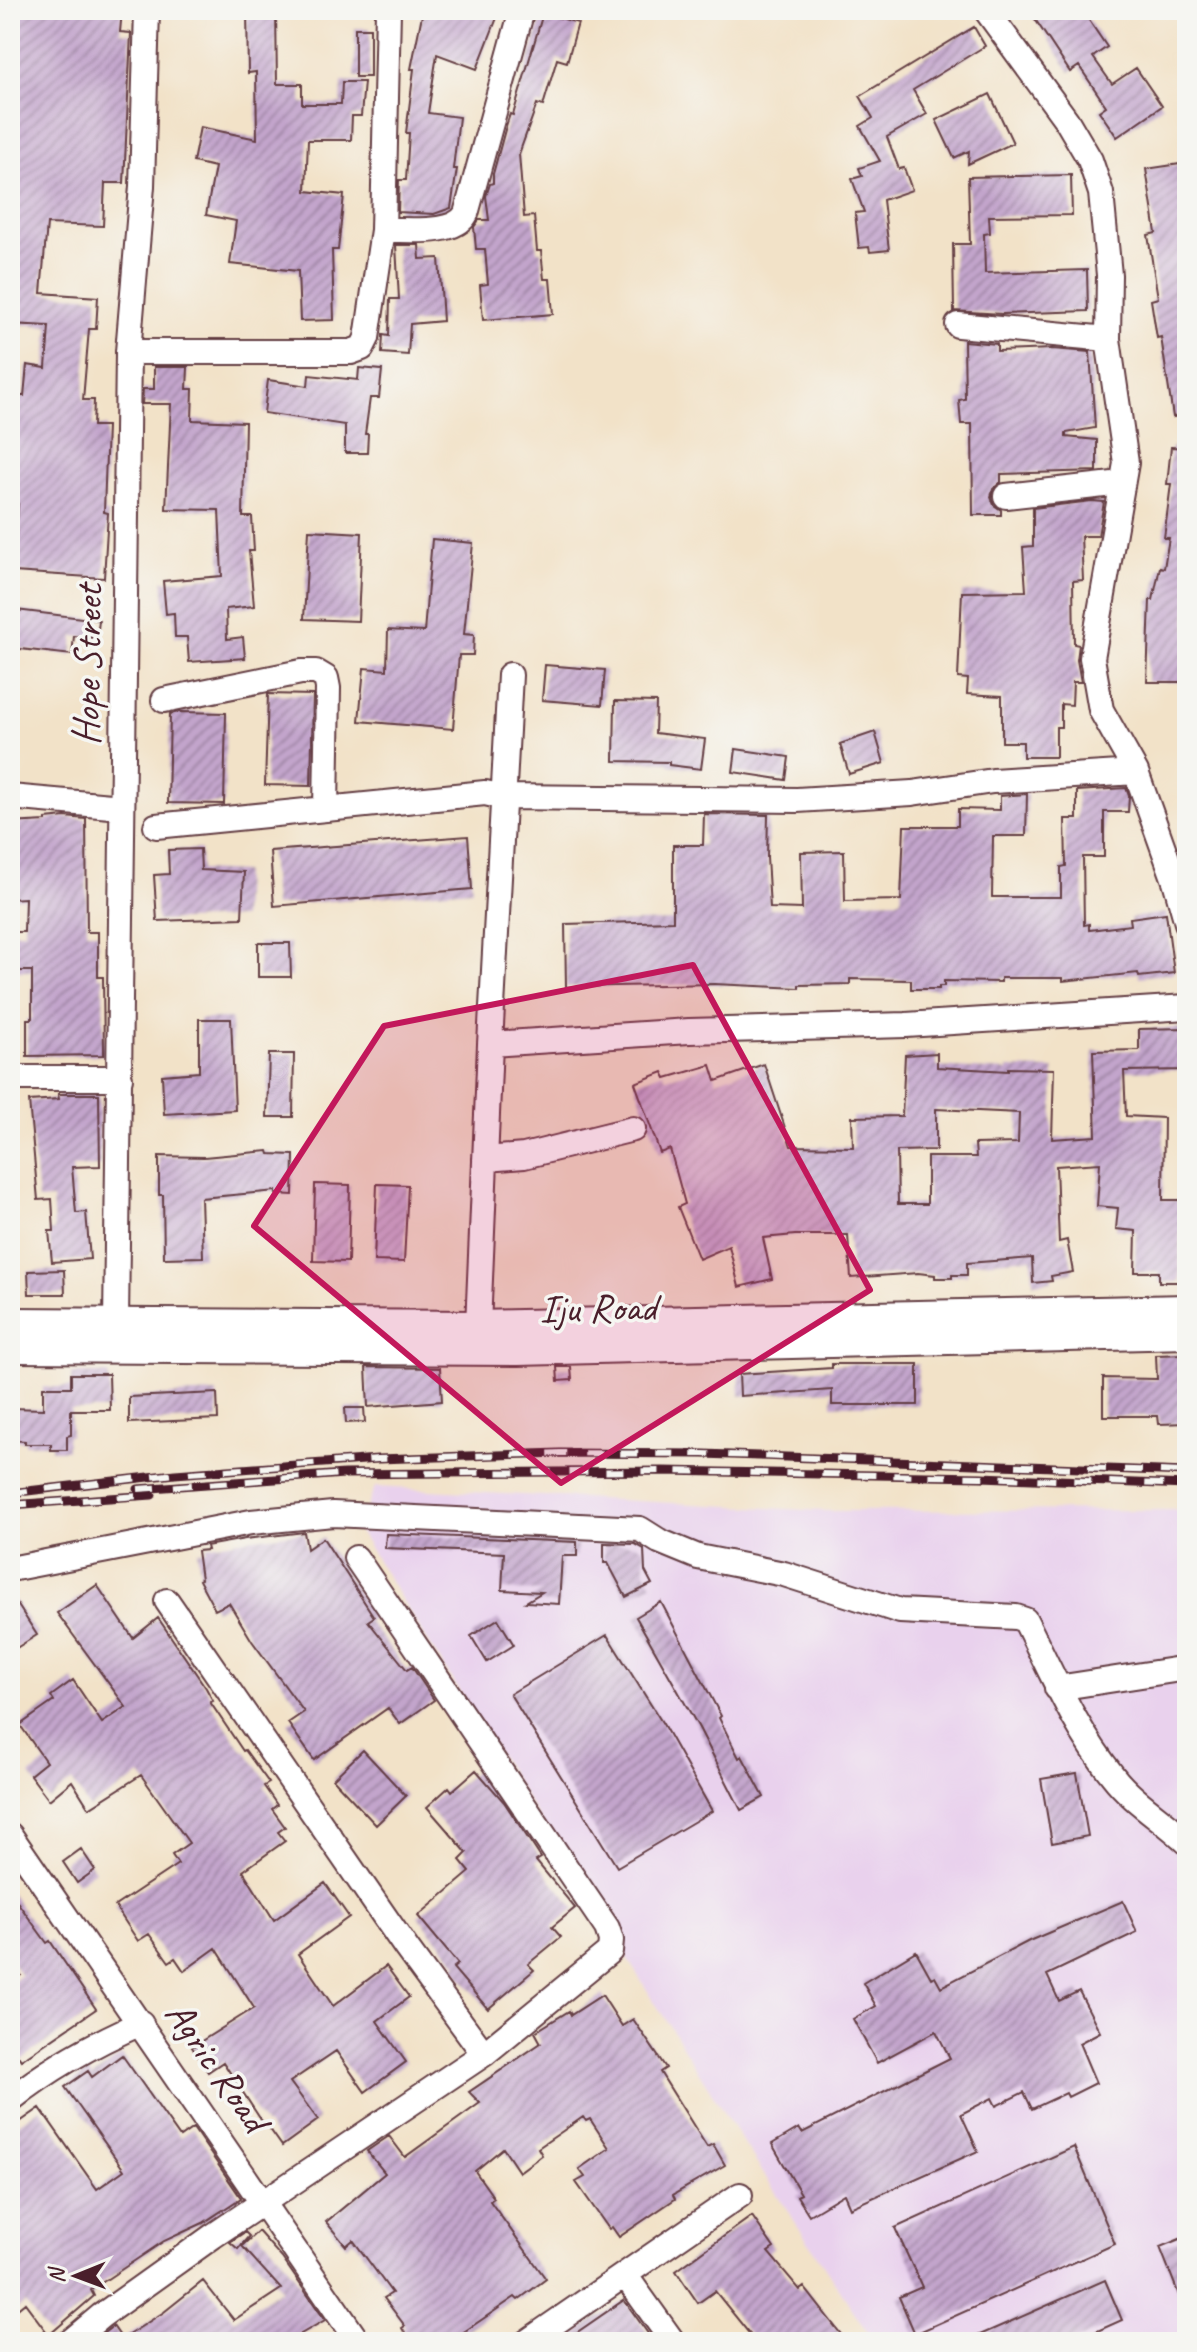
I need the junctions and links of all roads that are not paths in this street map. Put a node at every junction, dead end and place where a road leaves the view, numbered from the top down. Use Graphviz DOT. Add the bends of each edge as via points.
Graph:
graph roads {
  1 [pos="147,10"];
  2 [pos="388,10"];
  3 [pos="522,10"];
  4 [pos="986,10"];
  5 [pos="383,230"];
  6 [pos="958,325"];
  7 [pos="1108,339"];
  8 [pos="128,352"];
  9 [pos="1122,483"];
  10 [pos="1006,496"];
  11 [pos="510,675"];
  12 [pos="164,700"];
  13 [pos="1136,772"];
  14 [pos="10,797"];
  15 [pos="503,797"];
  16 [pos="122,807"];
  17 [pos="326,809"];
  18 [pos="156,826"];
  19 [pos="1187,923"];
  20 [pos="1187,1007"];
  21 [pos="490,1044"];
  22 [pos="10,1078"];
  23 [pos="120,1078"];
  24 [pos="633,1129"];
  25 [pos="485,1159"];
  26 [pos="1187,1310"];
  27 [pos="10,1323"];
  28 [pos="116,1323"];
  29 [pos="478,1326"];
  30 [pos="1187,1333"];
  31 [pos="10,1347"];
  32 [pos="356,1558"];
  33 [pos="10,1569"];
  34 [pos="167,1601"];
  35 [pos="1187,1668"];
  36 [pos="1057,1688"];
  37 [pos="10,1835"];
  38 [pos="1187,1842"];
  39 [pos="141,2023"];
  40 [pos="484,2054"];
  41 [pos="10,2100"];
  42 [pos="740,2195"];
  43 [pos="263,2201"];
  44 [pos="625,2275"];
  45 [pos="70,2342"];
  46 [pos="358,2342"];
  47 [pos="527,2342"];
  48 [pos="673,2342"];
  1 -- 8 [label="street, Hope Street" via="142,186"];
  2 -- 5 [label="street"];
  3 -- 5 [label="street" via="461,223"];
  4 -- 7 [label="street" via="1090,160 1104,220"];
  5 -- 8 [label="street" via="362,348"];
  6 -- 7 [label="street"];
  7 -- 9 [label="street" via="1125,442"];
  8 -- 16 [label="street, Hope Street"];
  9 -- 10 [label="street"];
  9 -- 13 [label="street" via="1092,658 1101,710"];
  11 -- 15 [label="street"];
  12 -- 17 [label="street" via="301,672 326,678"];
  13 -- 15 [label="street" via="797,800"];
  13 -- 19 [label="street"];
  14 -- 16 [label="street"];
  15 -- 17 [label="street" via="485,793"];
  15 -- 21 [label="street"];
  16 -- 23 [label="street, Hope Street"];
  17 -- 18 [label="street"];
  20 -- 21 [label="street"];
  21 -- 25 [label="street"];
  22 -- 23 [label="street"];
  23 -- 28 [label="street, Hope Street"];
  24 -- 25 [label="street" via="524,1156"];
  25 -- 29 [label="street"];
  26 -- 29 [label="main road, Iju Road"];
  27 -- 28 [label="main road, Iju Road"];
  28 -- 29 [label="main road, Iju Road"];
  30 -- 31 [label="main road, Iju Road" via="518,1350"];
  32 -- 40 [label="street" via="611,1940 610,1951"];
  33 -- 36 [label="street" via="251,1522 333,1514 640,1529 698,1557 784,1574 900,1611 1025,1620"];
  34 -- 40 [label="street"];
  35 -- 36 [label="street"];
  36 -- 38 [label="street" via="1113,1777"];
  37 -- 39 [label="street, Agric Road"];
  39 -- 41 [label="street" via="101,2040"];
  39 -- 43 [label="street, Agric Road"];
  40 -- 43 [label="street"];
  42 -- 44 [label="street"];
  43 -- 45 [label="street"];
  43 -- 46 [label="street, Agric Road"];
  44 -- 47 [label="street"];
  44 -- 48 [label="street"];
}
